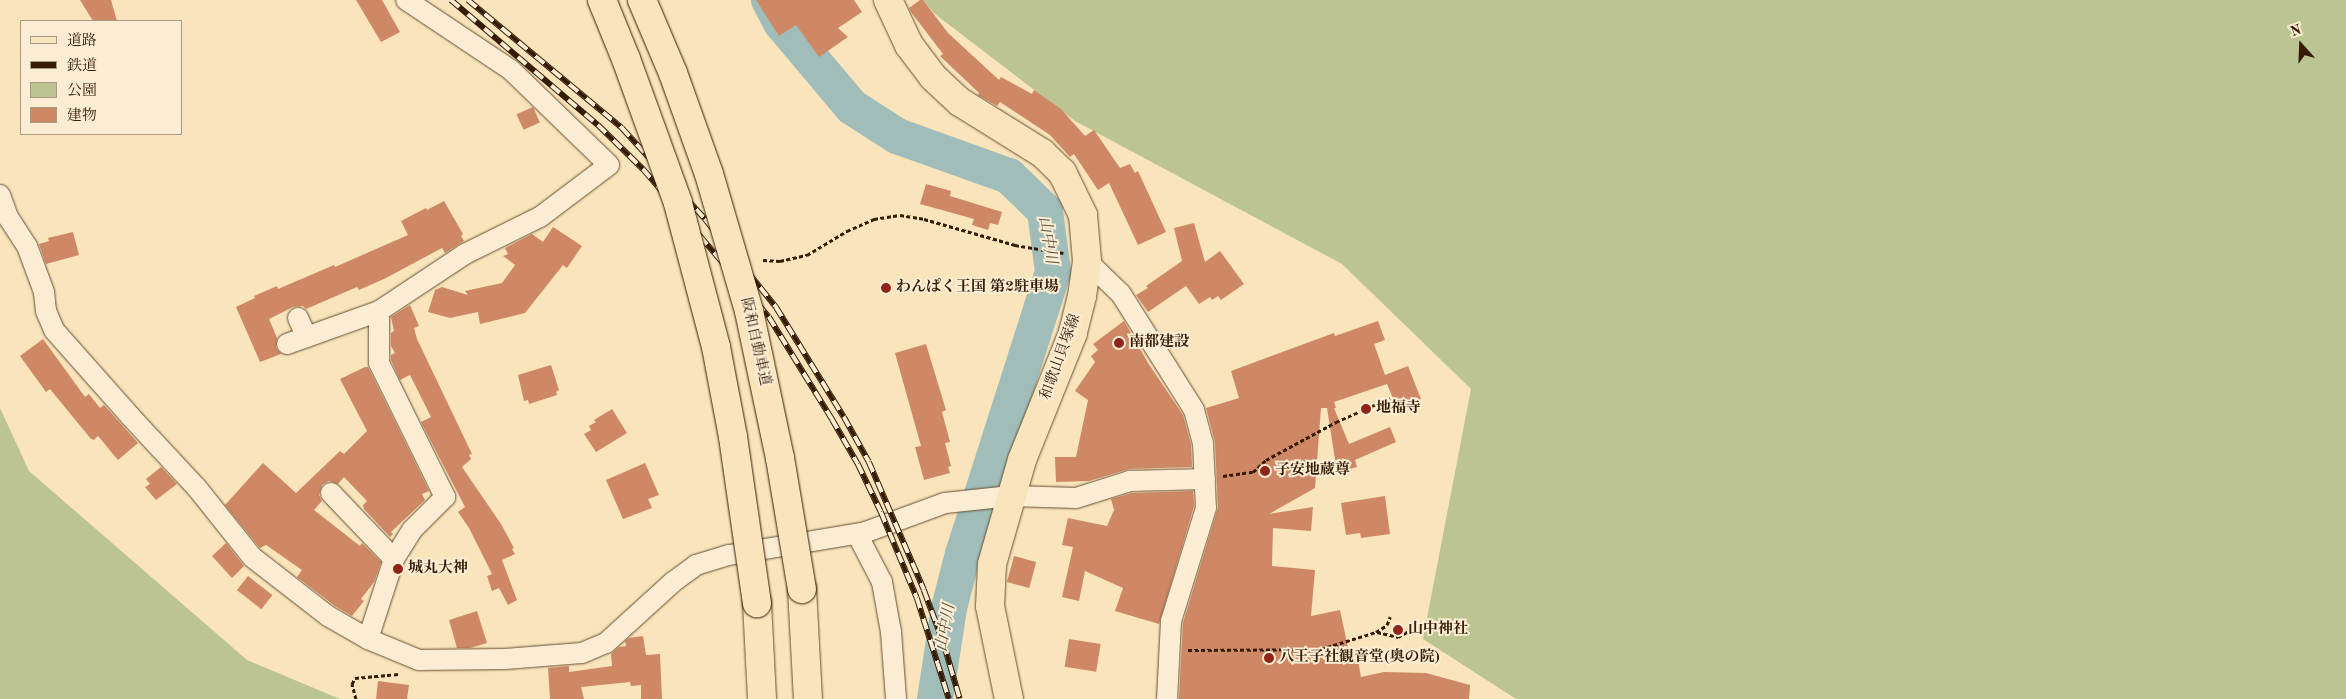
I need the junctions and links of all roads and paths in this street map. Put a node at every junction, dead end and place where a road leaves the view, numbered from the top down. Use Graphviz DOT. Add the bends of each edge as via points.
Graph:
graph roads {
  1 [pos="406,0"];
  2 [pos="602,0"];
  3 [pos="642,0"];
  4 [pos="888,0"];
  5 [pos="0,195"];
  6 [pos="1076,258"];
  7 [pos="763,260"];
  8 [pos="379,311"];
  9 [pos="298,318"];
  10 [pos="307,337"];
  11 [pos="287,344"];
  12 [pos="1390,398"];
  13 [pos="1206,479"];
  14 [pos="331,493"];
  15 [pos="1002,497"];
  16 [pos="857,534"];
  17 [pos="394,559"];
  18 [pos="1390,617"];
  19 [pos="1416,627"];
  20 [pos="1376,632"];
  21 [pos="368,639"];
  22 [pos="1168,650"];
  23 [pos="419,660"];
  24 [pos="356,699"];
  25 [pos="762,699"];
  26 [pos="808,699"];
  27 [pos="896,699"];
  28 [pos="1009,699"];
  29 [pos="1167,699"];
  1 -- 8 [label="street" via="511,70 609,165 540,217 465,254"];
  2 -- 25 [label="main road, bridge" via="678,203 716,346 757,603"];
  3 -- 26 [label="main road, 阪和自動車道, bridge" via="709,174 749,311 780,458 802,589"];
  4 -- 6 [label="main road, 和歌山貝塚線" via="909,45 933,77 960,102 1042,153 1062,172 1083,215"];
  5 -- 21 [label="street" via="8,217 27,246 54,330 197,488 252,556 328,616"];
  6 -- 7 [label="path" via="900,215 874,219 807,255 780,261"];
  6 -- 13 [label="street" via="1121,294 1194,410 1203,442"];
  6 -- 15 [label="main road, 和歌山貝塚線" via="1082,296 1073,333 1022,460"];
  8 -- 10 [label="street"];
  8 -- 17 [label="street" via="379,363 446,497 412,530"];
  9 -- 10 [label="street"];
  10 -- 11 [label="street"];
  12 -- 13 [label="path" via="1336,422 1266,460 1253,472"];
  13 -- 15 [label="street" via="1130,481 1076,498"];
  13 -- 22 [label="street" via="1206,508 1170,621"];
  14 -- 17 [label="street"];
  15 -- 16 [label="street" via="945,503"];
  15 -- 28 [label="main road, 和歌山貝塚線" via="992,564 990,606"];
  16 -- 23 [label="street" via="729,555 696,565 606,643 582,653 505,659"];
  16 -- 27 [label="street" via="882,582 891,632"];
  17 -- 21 [label="street"];
  18 -- 20 [label="path" via="1387,625"];
  19 -- 20 [label="path" via="1398,637"];
  20 -- 22 [label="path" via="1321,649"];
  21 -- 23 [label="street"];
  22 -- 29 [label="street"];
  23 -- 24 [label="path" via="412,669 396,675 355,678 352,684"];
}
